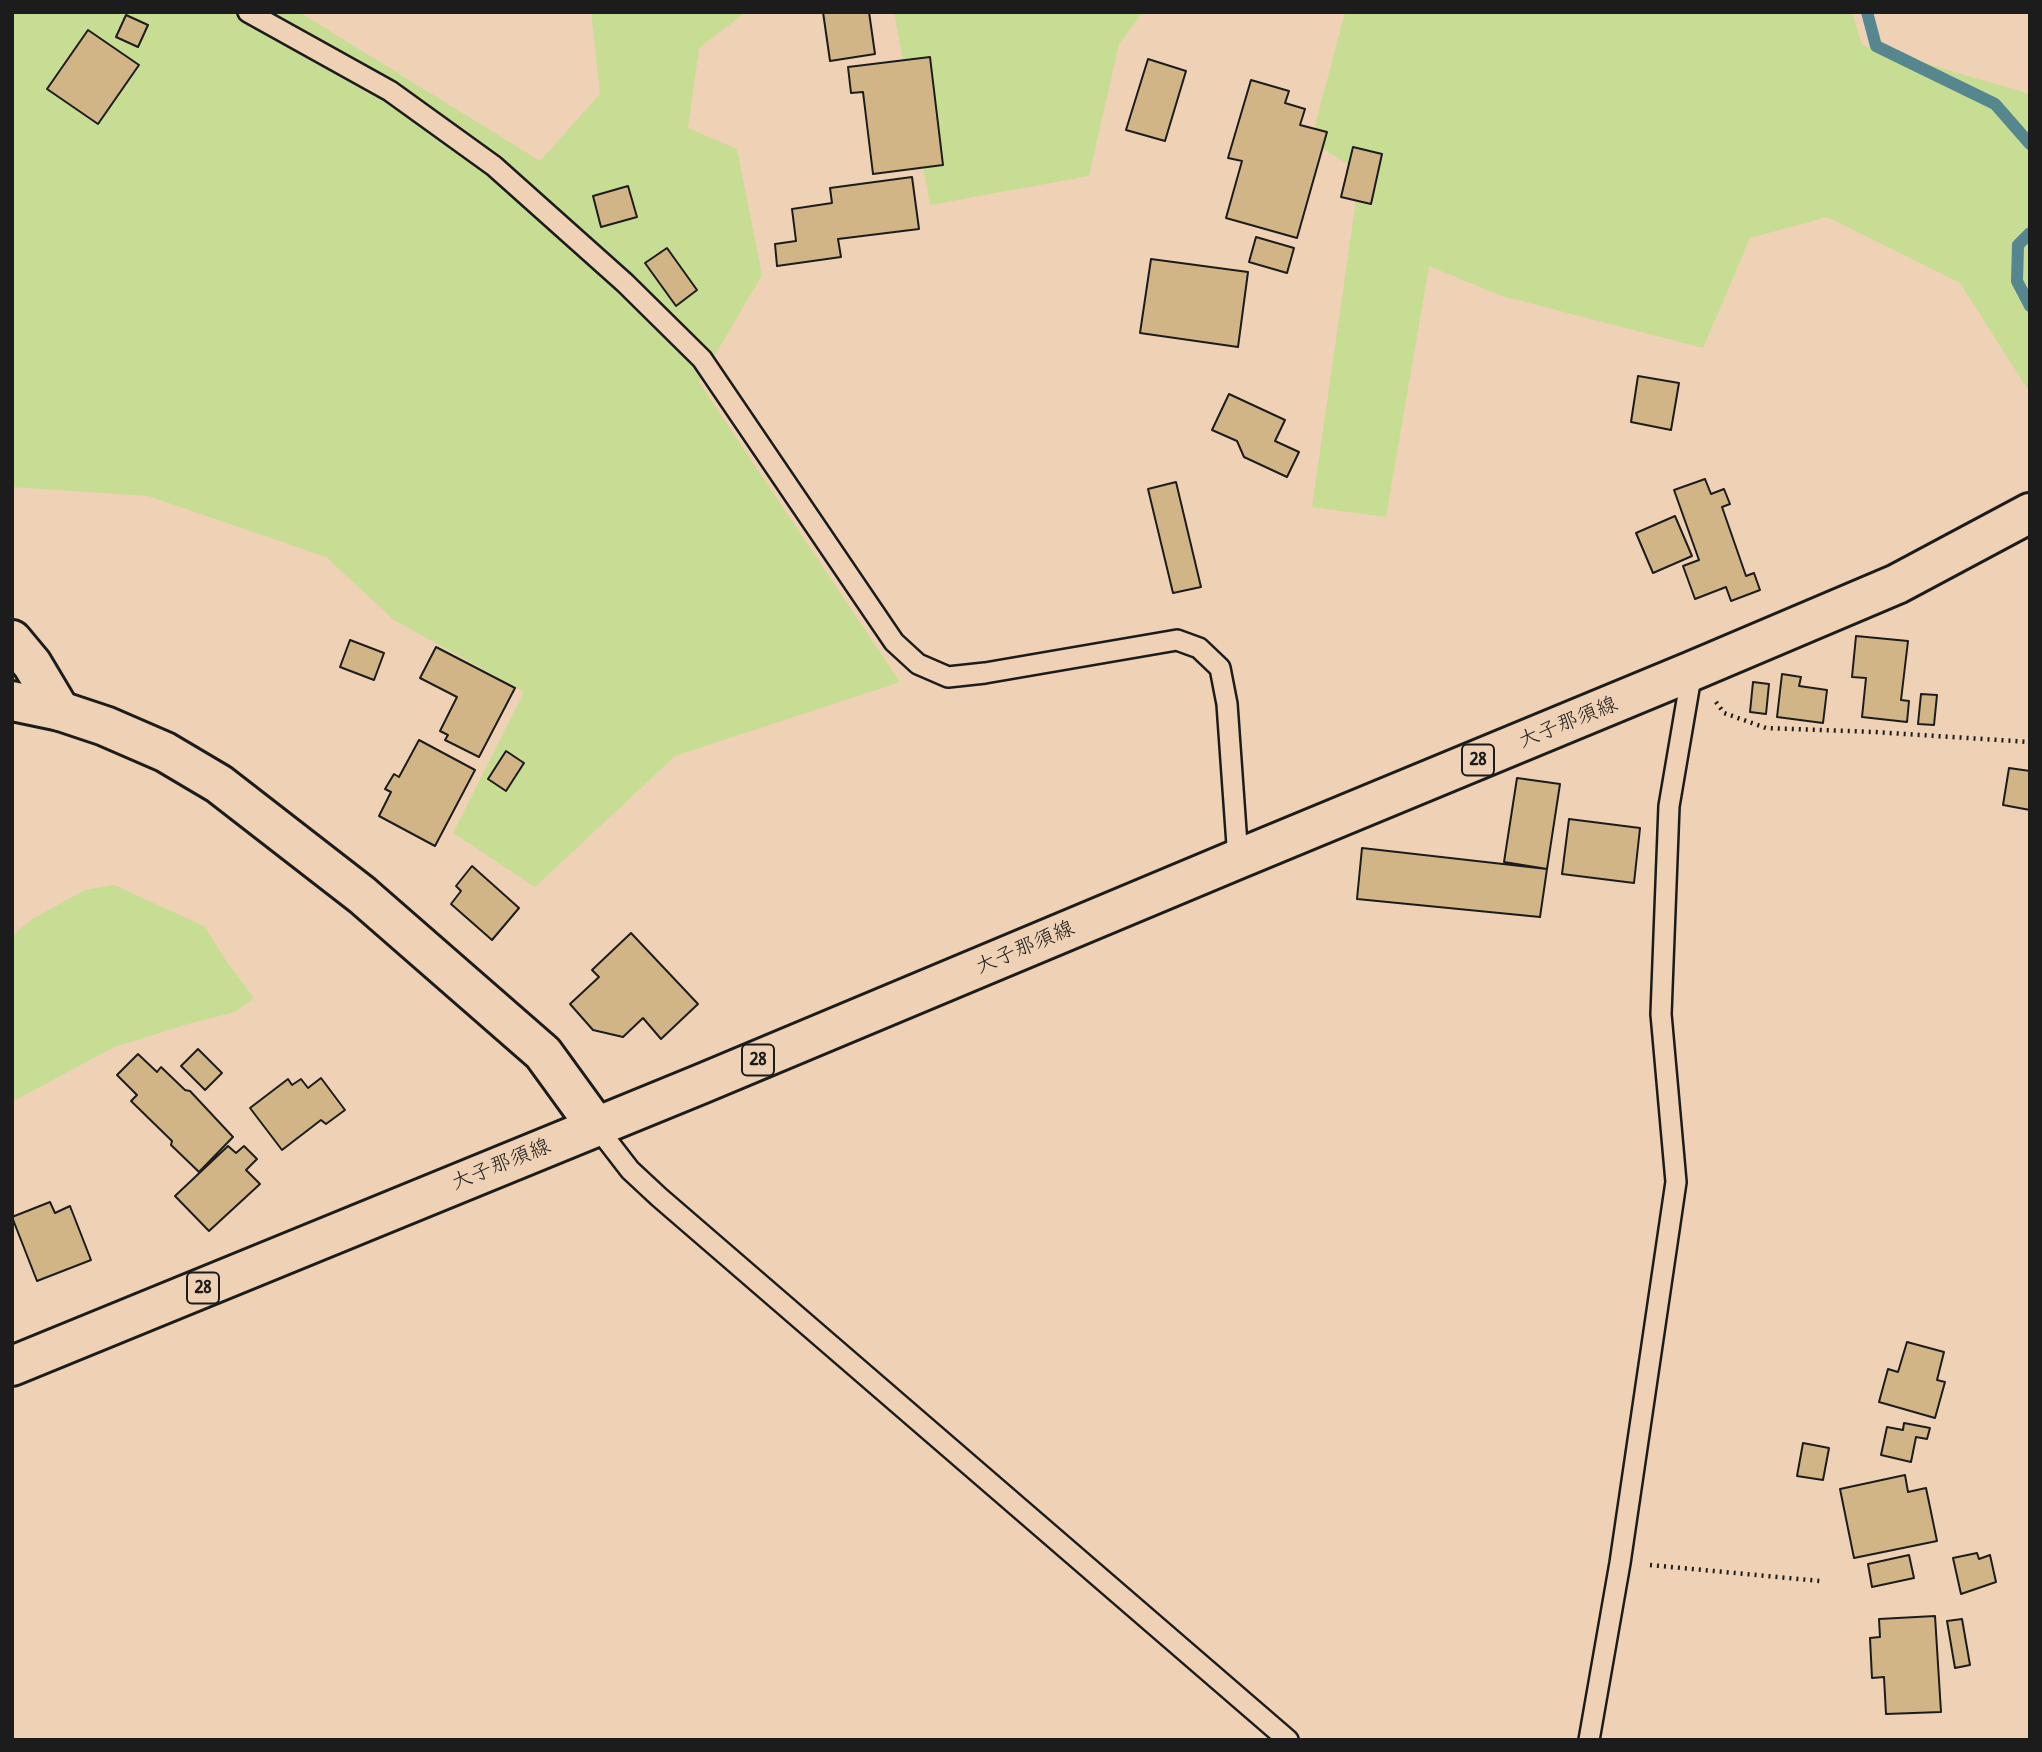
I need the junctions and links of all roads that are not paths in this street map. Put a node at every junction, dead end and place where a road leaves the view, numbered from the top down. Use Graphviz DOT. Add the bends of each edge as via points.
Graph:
graph roads {
  1 [pos="248,12"];
  2 [pos="2030,513"];
  3 [pos="12,640"];
  4 [pos="1692,671"];
  5 [pos="12,701"];
  6 [pos="60,711"];
  7 [pos="1238,859"];
  8 [pos="596,1126"];
  9 [pos="12,1366"];
  10 [pos="1288,1740"];
  11 [pos="1589,1740"];
  1 -- 7 [label="lane" via="390,91 494,166 625,284 702,359 894,642 918,664 948,677 1177,640 1199,648 1220,668 1227,704"];
  2 -- 4 [label="main road, 大子那須線 / 28" via="1897,584"];
  3 -- 6 [label="main road"];
  4 -- 7 [label="main road, 大子那須線 / 28"];
  4 -- 11 [label="lane" via="1669,806 1661,1014 1676,1182"];
  5 -- 6 [label="main road"];
  6 -- 8 [label="main road" via="165,752 219,783 362,895 543,1053"];
  7 -- 8 [label="main road, 大子那須線 / 28"];
  8 -- 9 [label="main road, 大子那須線 / 28"];
  8 -- 10 [label="lane" via="630,1170 659,1197"];
}
